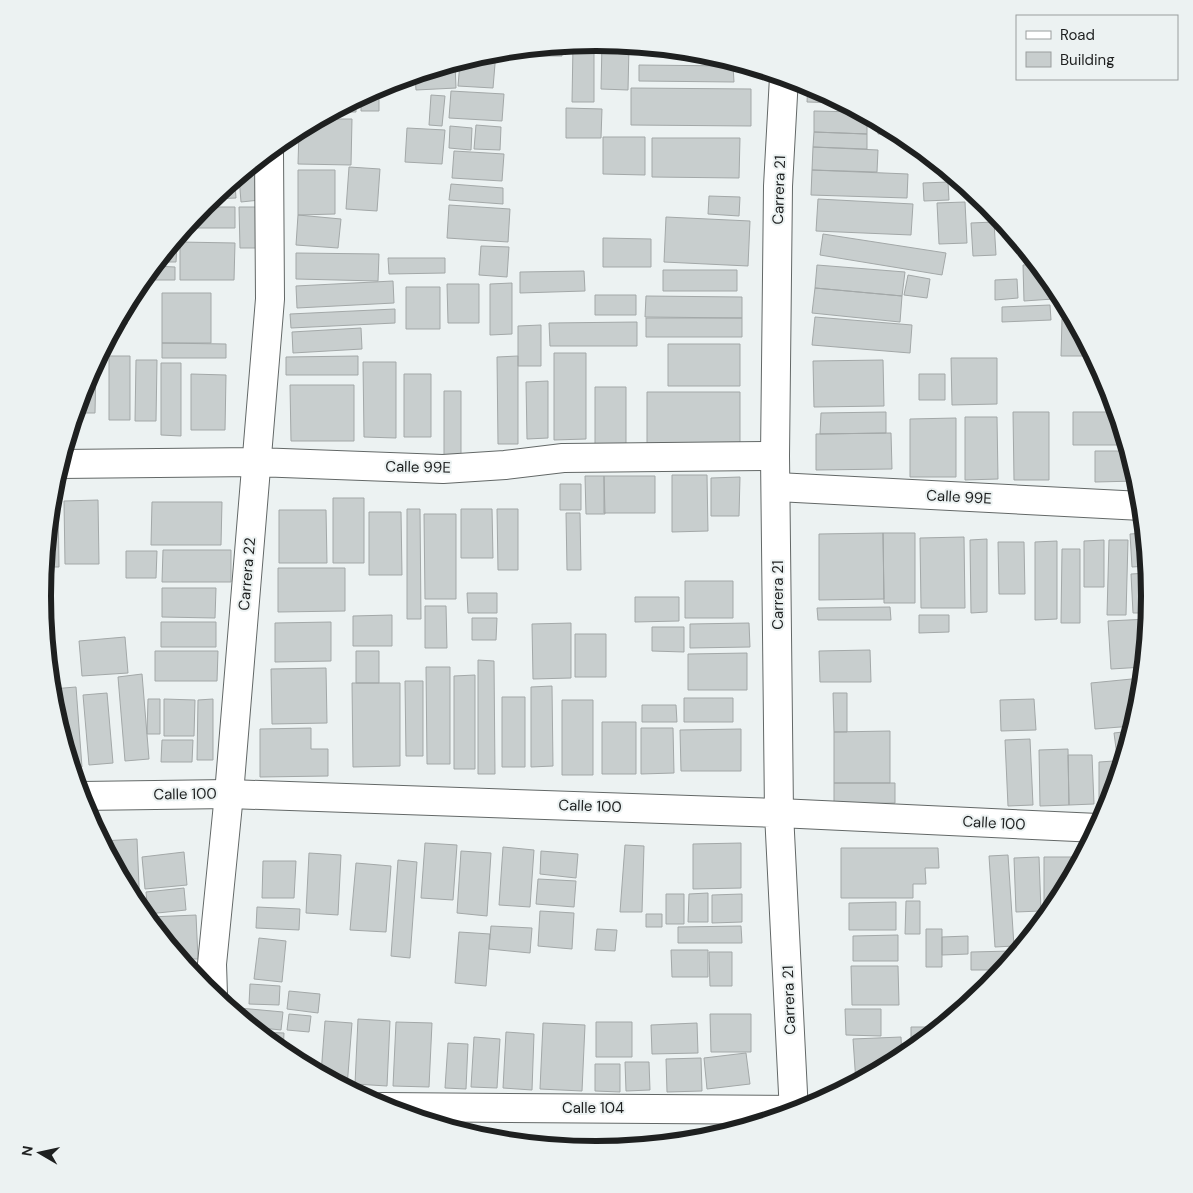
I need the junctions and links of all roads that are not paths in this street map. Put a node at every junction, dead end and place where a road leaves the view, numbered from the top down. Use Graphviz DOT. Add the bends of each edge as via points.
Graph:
graph roads {
  1 [pos="784,85"];
  2 [pos="269,161"];
  3 [pos="776,456"];
  4 [pos="256,462"];
  5 [pos="68,464"];
  6 [pos="777,487"];
  7 [pos="1134,506"];
  8 [pos="230,794"];
  9 [pos="89,796"];
  10 [pos="779,813"];
  11 [pos="1090,828"];
  12 [pos="213,984"];
  13 [pos="797,1103"];
  14 [pos="406,1107"];
  15 [pos="778,1111"];
  1 -- 3 [label="street, Carrera 21" via="778,186"];
  2 -- 4 [label="street, Carrera 22" via="270,299"];
  3 -- 4 [label="street, Calle 99E" via="563,458 443,469"];
  3 -- 6 [label="street, Carrera 21"];
  4 -- 5 [label="street, Calle 99E"];
  4 -- 8 [label="street, Carrera 22"];
  6 -- 7 [label="street, Calle 99E"];
  6 -- 10 [label="street, Carrera 21"];
  8 -- 9 [label="street, Calle 100"];
  8 -- 10 [label="street, Calle 100"];
  8 -- 12 [label="street, Carrera 22"];
  10 -- 11 [label="street, Calle 100"];
  10 -- 13 [label="street, Carrera 21"];
  14 -- 15 [label="street, Calle 104"];
}
